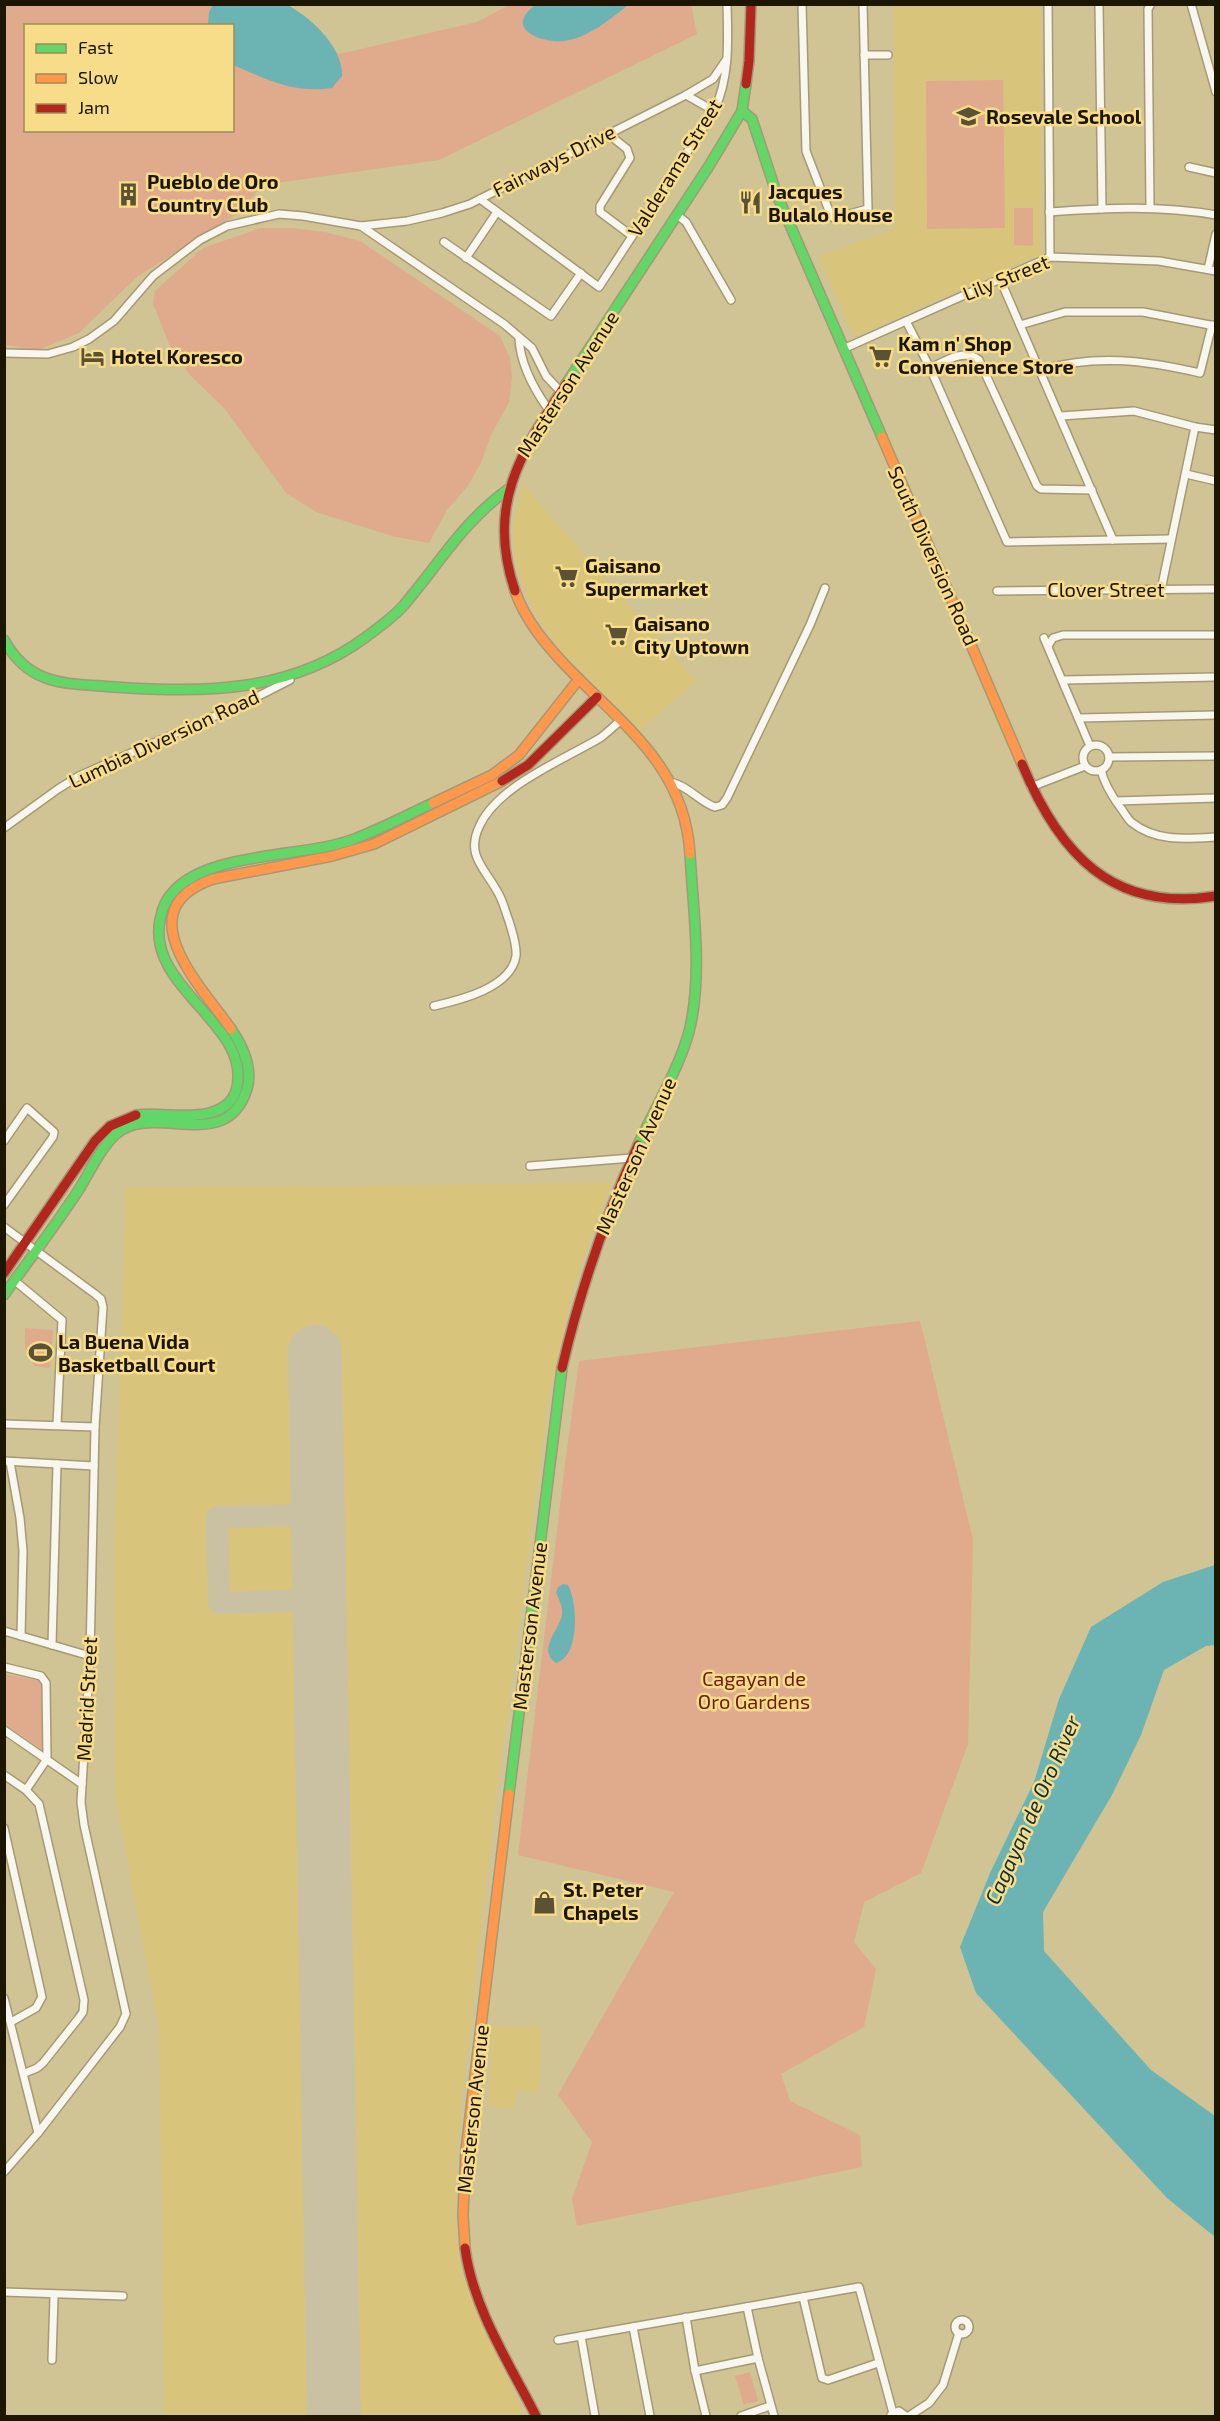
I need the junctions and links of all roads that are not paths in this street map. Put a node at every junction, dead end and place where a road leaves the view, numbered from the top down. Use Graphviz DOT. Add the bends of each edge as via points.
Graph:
graph roads {
  1 [pos="727,4"];
  2 [pos="751,4"];
  3 [pos="802,4"];
  4 [pos="863,4"];
  5 [pos="1048,4"];
  6 [pos="1099,4"];
  7 [pos="1191,4"];
  8 [pos="1150,5"];
  9 [pos="888,54"];
  10 [pos="864,55"];
  11 [pos="728,56"];
  12 [pos="1215,92"];
  13 [pos="686,95"];
  14 [pos="714,111"];
  15 [pos="742,111"];
  16 [pos="607,133"];
  17 [pos="1189,167"];
  18 [pos="1215,173"];
  19 [pos="480,199"];
  20 [pos="1102,208"];
  21 [pos="1150,208"];
  22 [pos="497,212"];
  23 [pos="1049,212"];
  24 [pos="677,215"];
  25 [pos="1215,215"];
  26 [pos="361,226"];
  27 [pos="1215,234"];
  28 [pos="632,236"];
  29 [pos="444,243"];
  30 [pos="1050,257"];
  31 [pos="466,258"];
  32 [pos="1212,270"];
  33 [pos="580,273"];
  34 [pos="1000,279"];
  35 [pos="730,300"];
  36 [pos="906,321"];
  37 [pos="1020,325"];
  38 [pos="1214,325"];
  39 [pos="519,338"];
  40 [pos="843,349"];
  41 [pos="4,353"];
  42 [pos="930,368"];
  43 [pos="1040,370"];
  44 [pos="560,391"];
  45 [pos="548,409"];
  46 [pos="1061,416"];
  47 [pos="1195,427"];
  48 [pos="1215,430"];
  49 [pos="1186,474"];
  50 [pos="1215,481"];
  51 [pos="507,490"];
  52 [pos="1092,490"];
  53 [pos="1171,539"];
  54 [pos="1113,540"];
  55 [pos="825,588"];
  56 [pos="1215,589"];
  57 [pos="1161,590"];
  58 [pos="997,591"];
  59 [pos="1215,635"];
  60 [pos="1044,638"];
  61 [pos="4,640"];
  62 [pos="1048,646"];
  63 [pos="297,676"];
  64 [pos="1215,677"];
  65 [pos="579,679"];
  66 [pos="1063,680"];
  67 [pos="597,697"];
  68 [pos="1215,716"];
  69 [pos="551,717"];
  70 [pos="1079,718"];
  71 [pos="621,720"];
  72 [pos="564,731"];
  73 [pos="1090,746"];
  74 [pos="519,755"];
  75 [pos="1215,756"];
  76 [pos="1109,758"];
  77 [pos="528,765"];
  78 [pos="1084,766"];
  79 [pos="1101,770"];
  80 [pos="674,783"];
  81 [pos="1031,787"];
  82 [pos="1215,798"];
  83 [pos="1116,801"];
  84 [pos="4,828"];
  85 [pos="1215,837"];
  86 [pos="1215,896"];
  87 [pos="434,1006"];
  88 [pos="4,1141"];
  89 [pos="632,1158"];
  90 [pos="80,1165"];
  91 [pos="530,1166"];
  92 [pos="91,1171"];
  93 [pos="4,1205"];
  94 [pos="4,1227"];
  95 [pos="26,1242"];
  96 [pos="37,1251"];
  97 [pos="4,1273"];
  98 [pos="15,1281"];
  99 [pos="4,1295"];
  100 [pos="4,1424"];
  101 [pos="57,1425"];
  102 [pos="95,1427"];
  103 [pos="7,1462"];
  104 [pos="57,1464"];
  105 [pos="94,1466"];
  106 [pos="4,1631"];
  107 [pos="21,1636"];
  108 [pos="52,1645"];
  109 [pos="90,1656"];
  110 [pos="4,1667"];
  111 [pos="4,1730"];
  112 [pos="47,1760"];
  113 [pos="4,1775"];
  114 [pos="82,1784"];
  115 [pos="26,1791"];
  116 [pos="4,1828"];
  117 [pos="4,1998"];
  118 [pos="11,2022"];
  119 [pos="25,2073"];
  120 [pos="38,2133"];
  121 [pos="4,2172"];
  122 [pos="4,2292"];
  123 [pos="54,2296"];
  124 [pos="123,2296"];
  125 [pos="803,2297"];
  126 [pos="747,2307"];
  127 [pos="686,2317"];
  128 [pos="633,2327"];
  129 [pos="959,2333"];
  130 [pos="581,2336"];
  131 [pos="558,2340"];
  132 [pos="758,2358"];
  133 [pos="52,2360"];
  134 [pos="878,2363"];
  135 [pos="695,2371"];
  136 [pos="770,2406"];
  137 [pos="891,2415"];
  138 [pos="536,2416"];
  139 [pos="595,2416"];
  140 [pos="650,2416"];
  141 [pos="706,2416"];
  142 [pos="741,2416"];
  143 [pos="774,2416"];
  144 [pos="908,2416"];
  1 -- 11 [label="street, Valderama Street"];
  2 -- 15 [label="main road, Masterson Avenue"];
  3 -- 10 [label="street" via="806,151 834,218 868,209"];
  4 -- 10 [label="street"];
  5 -- 23 [label="street"];
  6 -- 20 [label="street"];
  7 -- 12 [label="street"];
  8 -- 21 [label="street"];
  9 -- 10 [label="street"];
  11 -- 13 [label="street, Fairways Drive" via="713,79"];
  11 -- 14 [label="street, Valderama Street" via="724,85"];
  13 -- 14 [label="street"];
  13 -- 16 [label="street, Fairways Drive"];
  14 -- 28 [label="street, Valderama Street"];
  15 -- 24 [label="main road, Masterson Avenue"];
  15 -- 40 [label="main road, South Diversion Road" via="752,119 777,195"];
  16 -- 19 [label="street, Fairways Drive"];
  16 -- 28 [label="street" via="627,149 630,158 600,212"];
  17 -- 18 [label="street"];
  19 -- 22 [label="street"];
  19 -- 26 [label="street, Fairways Drive" via="442,213"];
  20 -- 21 [label="street"];
  20 -- 23 [label="street"];
  21 -- 25 [label="street"];
  22 -- 31 [label="street"];
  22 -- 33 [label="street"];
  23 -- 30 [label="street"];
  24 -- 35 [label="street" via="686,222"];
  24 -- 44 [label="main road, Masterson Avenue"];
  26 -- 39 [label="street"];
  26 -- 41 [label="street" via="279,214 227,226 161,268 114,321 89,339 48,354"];
  27 -- 32 [label="street"];
  28 -- 33 [label="street, Valderama Street" via="599,287"];
  29 -- 31 [label="street"];
  30 -- 32 [label="street, Lily Street" via="1159,261"];
  30 -- 34 [label="street, Lily Street"];
  31 -- 33 [label="street" via="551,316"];
  34 -- 36 [label="street, Lily Street"];
  34 -- 37 [label="street"];
  36 -- 40 [label="street, Lily Street"];
  36 -- 42 [label="street"];
  37 -- 38 [label="street" via="1065,312 1143,312"];
  37 -- 43 [label="street"];
  38 -- 43 [label="street" via="1200,373 1140,360 1066,362"];
  39 -- 44 [label="street" via="532,348 546,376"];
  39 -- 45 [label="street" via="532,384"];
  40 -- 81 [label="main road, South Diversion Road"];
  42 -- 52 [label="street" via="972,354 979,360 1037,486"];
  42 -- 54 [label="street" via="1007,542"];
  43 -- 46 [label="street"];
  44 -- 45 [label="main road, Masterson Avenue"];
  45 -- 51 [label="main road, Masterson Avenue" via="519,458"];
  46 -- 47 [label="street" via="1134,411"];
  46 -- 52 [label="street"];
  47 -- 48 [label="street"];
  47 -- 49 [label="street"];
  49 -- 50 [label="street"];
  49 -- 53 [label="street"];
  51 -- 63 [label="main road" via="484,507 402,607 381,626 344,655"];
  51 -- 65 [label="main road, Masterson Avenue" via="504,546 513,588 534,629"];
  52 -- 54 [label="street"];
  53 -- 54 [label="street"];
  53 -- 57 [label="street"];
  55 -- 80 [label="street" via="722,805 707,804"];
  56 -- 57 [label="street, Clover Street"];
  57 -- 58 [label="street, Clover Street"];
  59 -- 62 [label="street" via="1063,635 1053,638"];
  60 -- 62 [label="street"];
  61 -- 63 [label="main road" via="11,654 33,675 63,681 187,690 231,688"];
  62 -- 66 [label="street"];
  63 -- 84 [label="street, Lumbia Diversion Road" via="79,776"];
  64 -- 66 [label="street"];
  65 -- 67 [label="main road, Masterson Avenue"];
  65 -- 69 [label="main road"];
  66 -- 70 [label="street"];
  67 -- 71 [label="main road, Masterson Avenue"];
  67 -- 72 [label="main road"];
  68 -- 70 [label="street"];
  69 -- 72 [label="main road"];
  69 -- 74 [label="main road"];
  70 -- 73 [label="street"];
  71 -- 80 [label="main road, Masterson Avenue" via="645,743"];
  71 -- 87 [label="street" via="600,738 490,807 475,837 474,848 498,891 514,936 516,957 507,974 486,990"];
  72 -- 77 [label="main road"];
  73 -- 76 [label="street" via="1101,746"];
  73 -- 78 [label="street" via="1083,755"];
  74 -- 77 [label="main road"];
  74 -- 90 [label="main road" via="492,775 368,835 217,867 175,888 159,915 159,946 169,968 232,1051 238,1070 236,1090 227,1104 204,1116 146,1113 126,1118 105,1130"];
  75 -- 76 [label="street"];
  76 -- 79 [label="street"];
  77 -- 92 [label="main road" via="489,789 374,844 213,879 186,893 173,913 173,942 243,1050 249,1068 247,1091 227,1117 210,1125 149,1123 122,1130"];
  78 -- 79 [label="street"];
  78 -- 81 [label="street"];
  79 -- 83 [label="street"];
  80 -- 89 [label="main road, Masterson Avenue" via="686,814 689,836 695,997 684,1049"];
  81 -- 86 [label="main road, South Diversion Road" via="1060,838 1091,870 1110,882 1160,899"];
  82 -- 83 [label="street"];
  83 -- 85 [label="street" via="1130,821 1157,836"];
  88 -- 93 [label="street" via="27,1108 54,1134"];
  89 -- 91 [label="street"];
  89 -- 138 [label="main road, Masterson Avenue" via="587,1271 561,1371 466,2150 463,2226 470,2271 499,2343"];
  90 -- 92 [label="main road"];
  90 -- 95 [label="main road"];
  92 -- 96 [label="main road"];
  94 -- 95 [label="street, Madrid Street"];
  95 -- 96 [label="street, Madrid Street"];
  95 -- 97 [label="main road"];
  96 -- 98 [label="main road"];
  96 -- 102 [label="street, Madrid Street" via="102,1302"];
  98 -- 99 [label="main road"];
  98 -- 101 [label="street" via="62,1320"];
  100 -- 101 [label="street"];
  101 -- 102 [label="street"];
  102 -- 105 [label="street, Madrid Street"];
  103 -- 104 [label="street"];
  103 -- 107 [label="street" via="23,1551"];
  104 -- 105 [label="street"];
  104 -- 108 [label="street"];
  105 -- 109 [label="street, Madrid Street"];
  106 -- 107 [label="street"];
  107 -- 108 [label="street"];
  108 -- 109 [label="street"];
  109 -- 114 [label="street, Madrid Street"];
  110 -- 112 [label="street" via="45,1680"];
  111 -- 112 [label="street"];
  112 -- 114 [label="street"];
  112 -- 115 [label="street"];
  113 -- 115 [label="street"];
  114 -- 120 [label="street, Madrid Street" via="84,1825 125,2019"];
  115 -- 119 [label="street" via="40,1809 84,2007 50,2054 37,2068"];
  116 -- 118 [label="street" via="42,1997 36,2008"];
  117 -- 118 [label="street"];
  118 -- 119 [label="street"];
  119 -- 120 [label="street"];
  120 -- 121 [label="street, Madrid Street"];
  122 -- 123 [label="street"];
  123 -- 124 [label="street"];
  123 -- 133 [label="street"];
  125 -- 126 [label="street"];
  125 -- 134 [label="street" via="859,2287"];
  125 -- 134 [label="street" via="825,2380"];
  126 -- 127 [label="street"];
  126 -- 132 [label="street"];
  127 -- 128 [label="street"];
  127 -- 135 [label="street"];
  128 -- 130 [label="street"];
  128 -- 140 [label="street"];
  129 -- 144 [label="street" via="943,2385 929,2403"];
  130 -- 131 [label="street"];
  130 -- 139 [label="street"];
  132 -- 135 [label="street"];
  132 -- 136 [label="street"];
  134 -- 137 [label="street"];
  135 -- 141 [label="street"];
  136 -- 142 [label="street"];
  136 -- 143 [label="street"];
  137 -- 144 [label="street" via="900,2411"];
}
